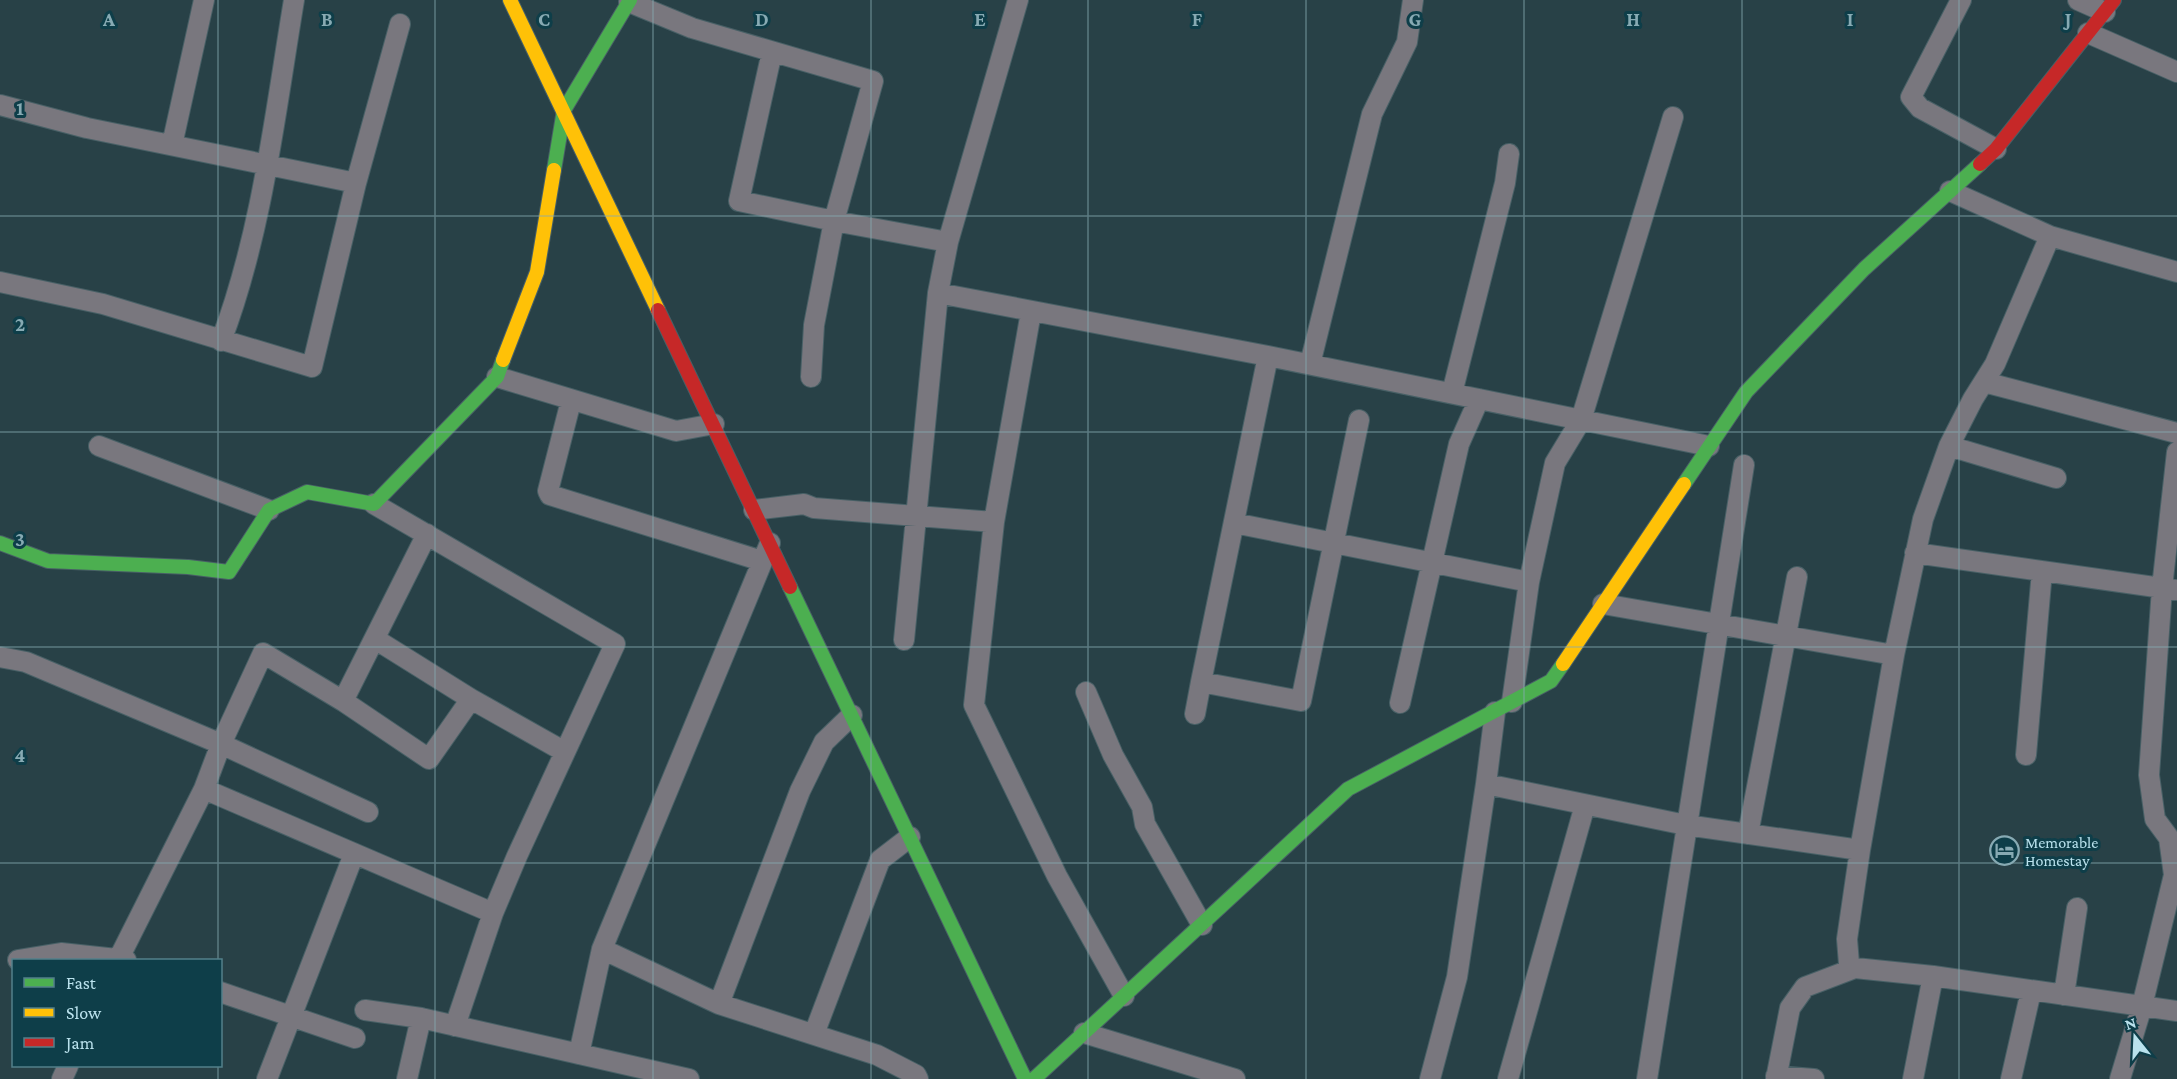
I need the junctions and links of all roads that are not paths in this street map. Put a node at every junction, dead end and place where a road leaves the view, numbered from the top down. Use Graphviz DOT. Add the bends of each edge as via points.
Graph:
graph roads {
  1 [pos="204,0"];
  2 [pos="294,0"];
  3 [pos="510,0"];
  4 [pos="1018,0"];
  5 [pos="1413,0"];
  6 [pos="1961,0"];
  7 [pos="2078,0"];
  8 [pos="629,1"];
  9 [pos="2109,6"];
  10 [pos="400,24"];
  11 [pos="2088,33"];
  12 [pos="772,52"];
  13 [pos="2177,72"];
  14 [pos="0,105"];
  15 [pos="564,110"];
  16 [pos="1673,117"];
  17 [pos="172,145"];
  18 [pos="1996,149"];
  19 [pos="1509,154"];
  20 [pos="266,165"];
  21 [pos="356,183"];
  22 [pos="1950,191"];
  23 [pos="834,221"];
  24 [pos="2050,236"];
  25 [pos="948,242"];
  26 [pos="2177,272"];
  27 [pos="0,282"];
  28 [pos="938,293"];
  29 [pos="1031,312"];
  30 [pos="220,340"];
  31 [pos="1268,356"];
  32 [pos="1310,364"];
  33 [pos="497,377"];
  34 [pos="811,377"];
  35 [pos="1984,382"];
  36 [pos="1452,393"];
  37 [pos="1479,399"];
  38 [pos="570,401"];
  39 [pos="1359,420"];
  40 [pos="1581,420"];
  41 [pos="714,424"];
  42 [pos="2177,433"];
  43 [pos="99,446"];
  44 [pos="1709,446"];
  45 [pos="1949,446"];
  46 [pos="2177,453"];
  47 [pos="1744,465"];
  48 [pos="2056,478"];
  49 [pos="375,504"];
  50 [pos="269,510"];
  51 [pos="754,510"];
  52 [pos="916,515"];
  53 [pos="994,522"];
  54 [pos="1233,523"];
  55 [pos="427,534"];
  56 [pos="0,543"];
  57 [pos="1332,543"];
  58 [pos="766,552"];
  59 [pos="241,553"];
  60 [pos="1915,553"];
  61 [pos="1432,561"];
  62 [pos="208,570"];
  63 [pos="2042,571"];
  64 [pos="1797,577"];
  65 [pos="1529,582"];
  66 [pos="2170,589"];
  67 [pos="1603,604"];
  68 [pos="1718,625"];
  69 [pos="1785,636"];
  70 [pos="375,639"];
  71 [pos="904,640"];
  72 [pos="1894,655"];
  73 [pos="0,657"];
  74 [pos="1202,682"];
  75 [pos="1086,692"];
  76 [pos="471,699"];
  77 [pos="344,701"];
  78 [pos="1400,703"];
  79 [pos="1503,707"];
  80 [pos="1195,714"];
  81 [pos="852,715"];
  82 [pos="221,744"];
  83 [pos="565,752"];
  84 [pos="2026,755"];
  85 [pos="1486,784"];
  86 [pos="204,789"];
  87 [pos="1586,805"];
  88 [pos="368,812"];
  89 [pos="1686,825"];
  90 [pos="1748,834"];
  91 [pos="910,837"];
  92 [pos="1860,850"];
  93 [pos="354,854"];
  94 [pos="2077,908"];
  95 [pos="493,913"];
  96 [pos="1202,925"];
  97 [pos="602,949"];
  98 [pos="24,959"];
  99 [pos="115,959"];
  100 [pos="1855,968"];
  101 [pos="1933,976"];
  102 [pos="2031,990"];
  103 [pos="222,993"];
  104 [pos="2064,995"];
  105 [pos="1124,996"];
  106 [pos="719,1004"];
  107 [pos="2142,1006"];
  108 [pos="365,1010"];
  109 [pos="2177,1011"];
  110 [pos="291,1016"];
  111 [pos="421,1018"];
  112 [pos="455,1026"];
  113 [pos="1084,1033"];
  114 [pos="814,1034"];
  115 [pos="355,1038"];
  116 [pos="579,1054"];
  117 [pos="1776,1078"];
  118 [pos="267,1079"];
  119 [pos="407,1079"];
  120 [pos="689,1079"];
  121 [pos="918,1079"];
  122 [pos="1025,1079"];
  123 [pos="1034,1079"];
  124 [pos="1235,1079"];
  125 [pos="1430,1079"];
  126 [pos="1508,1079"];
  127 [pos="1647,1079"];
  128 [pos="1814,1079"];
  129 [pos="1913,1079"];
  130 [pos="2011,1079"];
  131 [pos="2120,1079"];
  1 -- 17 [label="street"];
  2 -- 20 [label="street"];
  3 -- 15 [label="street"];
  4 -- 25 [label="street"];
  5 -- 32 [label="street" via="1407,42 1372,114"];
  6 -- 18 [label="street" via="1911,97 1920,108"];
  7 -- 9 [label="street"];
  8 -- 12 [label="street" via="692,28"];
  8 -- 15 [label="street"];
  9 -- 11 [label="street"];
  10 -- 21 [label="street"];
  11 -- 13 [label="street"];
  11 -- 18 [label="street"];
  12 -- 23 [label="street" via="739,201"];
  12 -- 23 [label="street" via="873,81"];
  14 -- 17 [label="street"];
  15 -- 33 [label="street" via="537,272"];
  15 -- 41 [label="street"];
  16 -- 40 [label="street"];
  17 -- 20 [label="street"];
  18 -- 22 [label="street"];
  19 -- 36 [label="street" via="1506,183"];
  20 -- 21 [label="street"];
  20 -- 30 [label="street" via="239,293"];
  21 -- 30 [label="street" via="312,367"];
  22 -- 24 [label="street"];
  22 -- 44 [label="street" via="1864,269 1746,392"];
  23 -- 25 [label="street"];
  23 -- 34 [label="street" via="814,325"];
  24 -- 26 [label="street"];
  24 -- 35 [label="street"];
  25 -- 28 [label="street"];
  27 -- 30 [label="street" via="103,304"];
  28 -- 29 [label="street"];
  28 -- 52 [label="street"];
  29 -- 31 [label="street"];
  29 -- 53 [label="street"];
  31 -- 32 [label="street"];
  31 -- 54 [label="street"];
  32 -- 36 [label="street"];
  33 -- 38 [label="street"];
  33 -- 49 [label="street"];
  35 -- 42 [label="street"];
  35 -- 45 [label="street"];
  36 -- 37 [label="street"];
  37 -- 40 [label="street"];
  37 -- 61 [label="street" via="1459,444"];
  38 -- 41 [label="street" via="676,430"];
  38 -- 58 [label="street" via="550,476 550,495"];
  39 -- 57 [label="street"];
  40 -- 44 [label="street"];
  40 -- 65 [label="street" via="1555,463"];
  41 -- 51 [label="street"];
  43 -- 50 [label="street"];
  44 -- 67 [label="street"];
  45 -- 48 [label="street"];
  45 -- 60 [label="street"];
  46 -- 66 [label="street"];
  47 -- 68 [label="street"];
  49 -- 50 [label="street" via="307,492"];
  49 -- 55 [label="street"];
  50 -- 59 [label="street"];
  51 -- 52 [label="street" via="804,504 814,508"];
  51 -- 58 [label="street"];
  52 -- 53 [label="street"];
  52 -- 71 [label="street"];
  53 -- 105 [label="street" via="974,705 1057,876"];
  54 -- 57 [label="street"];
  54 -- 74 [label="street"];
  55 -- 70 [label="street"];
  55 -- 83 [label="street" via="615,644"];
  56 -- 62 [label="street" via="48,561"];
  57 -- 61 [label="street"];
  57 -- 74 [label="street" via="1301,701"];
  58 -- 81 [label="street"];
  58 -- 97 [label="street"];
  59 -- 62 [label="street"];
  60 -- 63 [label="street"];
  60 -- 72 [label="street"];
  61 -- 65 [label="street"];
  61 -- 78 [label="street"];
  63 -- 66 [label="street"];
  63 -- 84 [label="street"];
  64 -- 69 [label="street"];
  65 -- 79 [label="street"];
  66 -- 107 [label="street" via="2149,775 2156,819 2169,838 2174,875"];
  67 -- 68 [label="street"];
  67 -- 79 [label="street" via="1551,681"];
  68 -- 69 [label="street"];
  68 -- 89 [label="street"];
  69 -- 72 [label="street"];
  69 -- 90 [label="street"];
  70 -- 76 [label="street"];
  70 -- 77 [label="street"];
  72 -- 92 [label="street"];
  73 -- 82 [label="street" via="26,662"];
  74 -- 80 [label="street"];
  75 -- 96 [label="street" via="1113,755 1142,807 1145,824"];
  76 -- 77 [label="street" via="429,759"];
  76 -- 83 [label="street"];
  77 -- 82 [label="street" via="263,653"];
  79 -- 85 [label="street"];
  79 -- 96 [label="street" via="1348,789"];
  81 -- 91 [label="street"];
  81 -- 106 [label="street" via="824,742 800,791"];
  82 -- 86 [label="street"];
  82 -- 88 [label="street"];
  83 -- 95 [label="street"];
  85 -- 87 [label="street"];
  85 -- 125 [label="street" via="1457,978"];
  86 -- 93 [label="street"];
  86 -- 99 [label="street"];
  87 -- 89 [label="street"];
  87 -- 126 [label="street"];
  89 -- 90 [label="street"];
  89 -- 127 [label="street"];
  90 -- 92 [label="street"];
  91 -- 114 [label="street" via="880,860"];
  91 -- 122 [label="street"];
  92 -- 100 [label="street" via="1847,939 1849,964"];
  93 -- 95 [label="street"];
  93 -- 110 [label="street"];
  94 -- 104 [label="street"];
  95 -- 112 [label="street"];
  96 -- 105 [label="street"];
  97 -- 106 [label="street"];
  97 -- 116 [label="street"];
  98 -- 99 [label="street" via="61,953"];
  100 -- 101 [label="street"];
  100 -- 117 [label="street" via="1805,987 1790,1008"];
  101 -- 102 [label="street"];
  101 -- 129 [label="street"];
  102 -- 104 [label="street"];
  102 -- 130 [label="street"];
  103 -- 110 [label="street"];
  104 -- 107 [label="street"];
  105 -- 113 [label="street"];
  106 -- 114 [label="street"];
  107 -- 109 [label="street"];
  107 -- 131 [label="street"];
  108 -- 111 [label="street"];
  110 -- 115 [label="street"];
  110 -- 118 [label="street"];
  111 -- 112 [label="street"];
  111 -- 119 [label="street"];
  112 -- 116 [label="street"];
  113 -- 123 [label="street"];
  113 -- 124 [label="street"];
  114 -- 121 [label="street" via="877,1055"];
  116 -- 120 [label="street"];
  117 -- 128 [label="street"];
}
